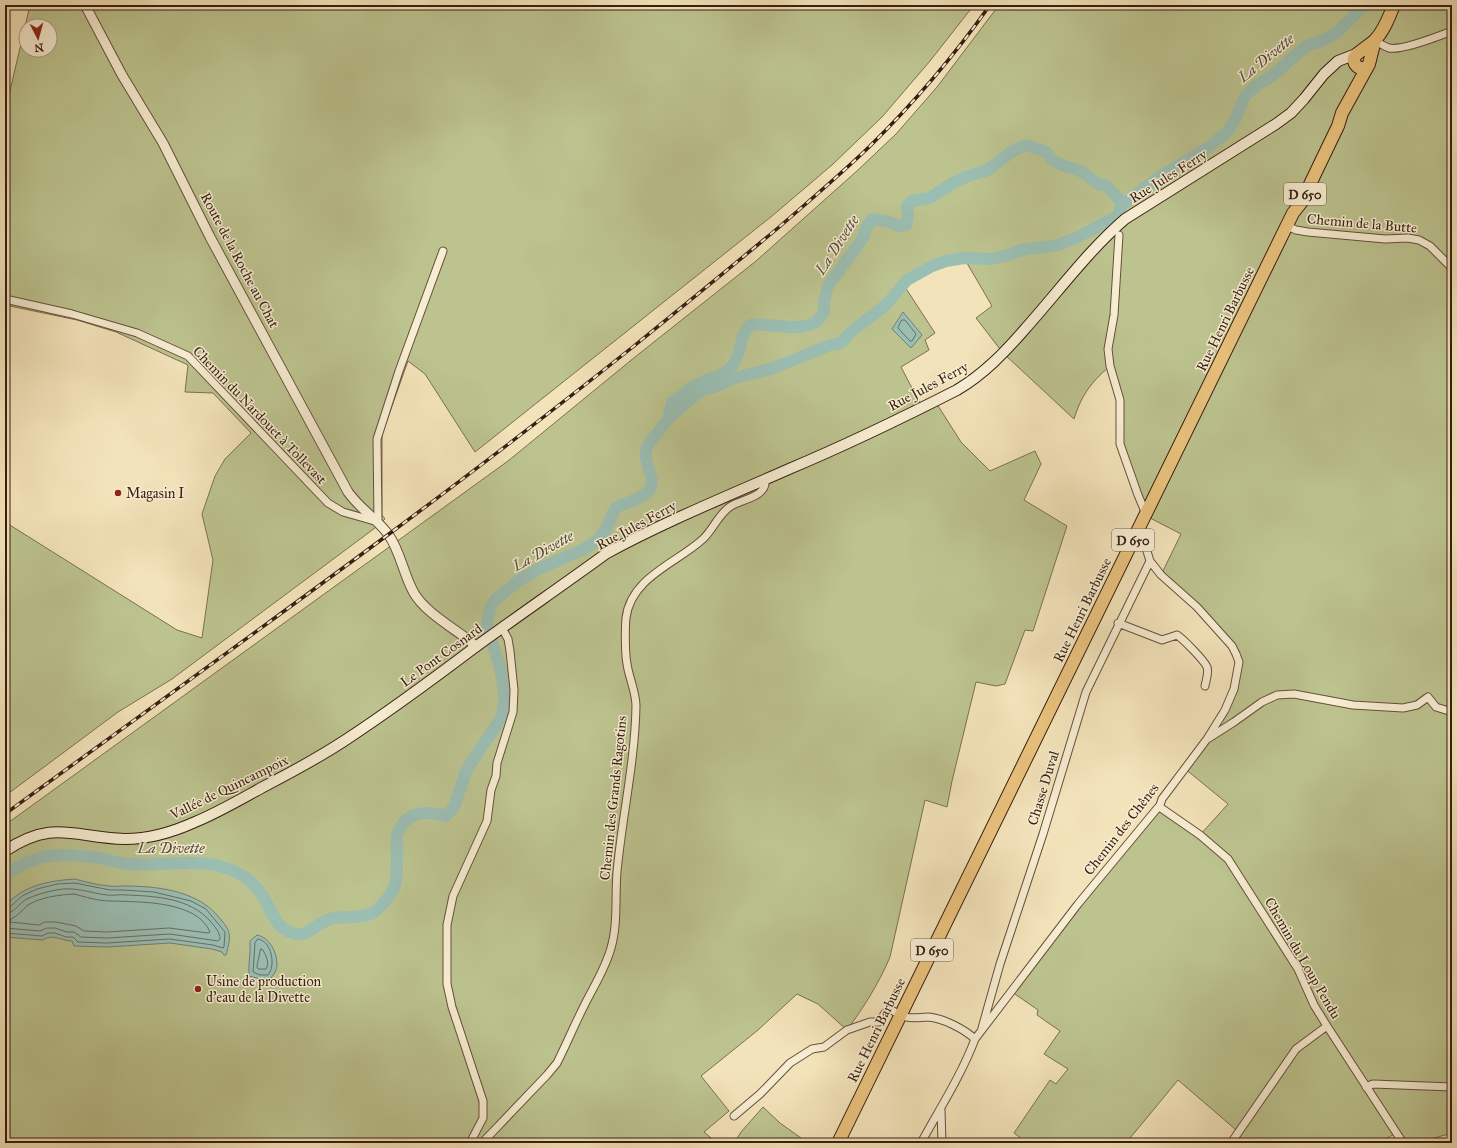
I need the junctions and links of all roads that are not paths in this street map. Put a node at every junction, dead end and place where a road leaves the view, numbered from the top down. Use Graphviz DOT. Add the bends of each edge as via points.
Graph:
graph roads {
  1 [pos="86,5"];
  2 [pos="1394,5"];
  3 [pos="1452,31"];
  4 [pos="1375,40"];
  5 [pos="1361,60"];
  6 [pos="1287,226"];
  7 [pos="1119,235"];
  8 [pos="443,251"];
  9 [pos="1450,266"];
  10 [pos="5,300"];
  11 [pos="765,480"];
  12 [pos="1146,514"];
  13 [pos="378,522"];
  14 [pos="1134,540"];
  15 [pos="1150,561"];
  16 [pos="1118,623"];
  17 [pos="499,630"];
  18 [pos="476,647"];
  19 [pos="1205,686"];
  20 [pos="403,701"];
  21 [pos="1452,712"];
  22 [pos="1207,739"];
  23 [pos="1160,805"];
  24 [pos="5,851"];
  25 [pos="900,1015"];
  26 [pos="1327,1026"];
  27 [pos="981,1031"];
  28 [pos="975,1039"];
  29 [pos="1366,1087"];
  30 [pos="1452,1087"];
  31 [pos="941,1109"];
  32 [pos="734,1116"];
  33 [pos="847,1124"];
  34 [pos="927,1132"];
  35 [pos="470,1143"];
  36 [pos="482,1143"];
  37 [pos="834,1143"];
  38 [pos="838,1143"];
  39 [pos="921,1143"];
  40 [pos="942,1143"];
  41 [pos="1231,1143"];
  42 [pos="1403,1143"];
  1 -- 13 [label="street, Route de la Roche au Chat" via="341,480 354,500"];
  2 -- 4 [label="main road"];
  3 -- 4 [label="street" via="1420,43 1394,48 1381,45"];
  4 -- 5 [label="main road"];
  5 -- 6 [label="main road, Rue Henri Barbusse / D 650" via="1359,84 1342,113 1338,126"];
  5 -- 11 [label="main road, Rue Jules Ferry" via="1338,61 1291,113 1126,219 1105,237 1003,353 974,380 922,408"];
  6 -- 9 [label="street, Chemin de la Butte" via="1308,232 1419,240 1430,246"];
  6 -- 12 [label="main road, Rue Henri Barbusse / D 650"];
  7 -- 12 [label="street" via="1114,315 1108,348 1110,366 1120,400 1120,444"];
  8 -- 13 [label="street" via="377,439"];
  10 -- 13 [label="street, Chemin du Nardouet à Tollevast" via="72,314 136,333 188,356 328,503 343,512"];
  11 -- 17 [label="main road, Rue Jules Ferry" via="658,527 607,553"];
  11 -- 36 [label="street, Chemin des Grands Ragotins" via="763,490 759,494 730,507 703,539 660,569 645,582 631,600 626,617 626,662 636,704 635,723 617,872 612,947 557,1062"];
  12 -- 14 [label="main road, Rue Henri Barbusse / D 650"];
  13 -- 18 [label="street, Route de la Roche au Chat" via="394,542 410,586 419,600"];
  14 -- 15 [label="street, Chemin des Chênes" via="1146,548"];
  14 -- 25 [label="main road, Rue Henri Barbusse / D 650"];
  15 -- 16 [label="street, Chasse Duval"];
  15 -- 22 [label="street, Chemin des Chênes" via="1232,646 1239,662 1234,689 1225,710"];
  16 -- 19 [label="street" via="1162,640 1177,635 1183,639 1207,666"];
  16 -- 27 [label="street, Chasse Duval" via="1086,692"];
  17 -- 18 [label="main road, Le Pont Cosnard"];
  17 -- 35 [label="street" via="508,639 514,690 513,712 497,763 487,821 453,896 447,925 447,984 483,1101 483,1118"];
  18 -- 20 [label="main road, Le Pont Cosnard"];
  20 -- 24 [label="main road, Vallée de Quincampoix" via="312,761 219,811 182,827 162,834 132,839 46,832 26,839"];
  21 -- 22 [label="street" via="1436,707 1428,697 1417,705 1402,708 1353,705 1286,693 1262,702"];
  22 -- 23 [label="street, Chemin des Chênes" via="1166,793"];
  23 -- 26 [label="street, Chemin du Loup Pendu" via="1228,859 1298,969 1314,1005"];
  23 -- 27 [label="street, Chemin des Chênes" via="1078,904"];
  25 -- 28 [label="street" via="912,1018 930,1017 954,1024"];
  25 -- 32 [label="street" via="890,1010 879,1022 870,1022 847,1030 824,1047 812,1049 790,1063"];
  25 -- 33 [label="main road, Rue Henri Barbusse / D 650"];
  26 -- 29 [label="street, Chemin du Loup Pendu"];
  26 -- 41 [label="street" via="1296,1049"];
  27 -- 28 [label="street, Chemin des Chênes"];
  28 -- 31 [label="street, Chemin des Chênes"];
  29 -- 30 [label="street" via="1373,1084"];
  29 -- 42 [label="street, Chemin du Loup Pendu"];
  31 -- 34 [label="street, Chemin des Chênes"];
  31 -- 40 [label="street"];
  33 -- 37 [label="main road, D 650"];
  33 -- 38 [label="main road, D 650"];
  34 -- 39 [label="street, Chemin des Chênes"];
  34 -- 40 [label="street" via="938,1134"];
}
